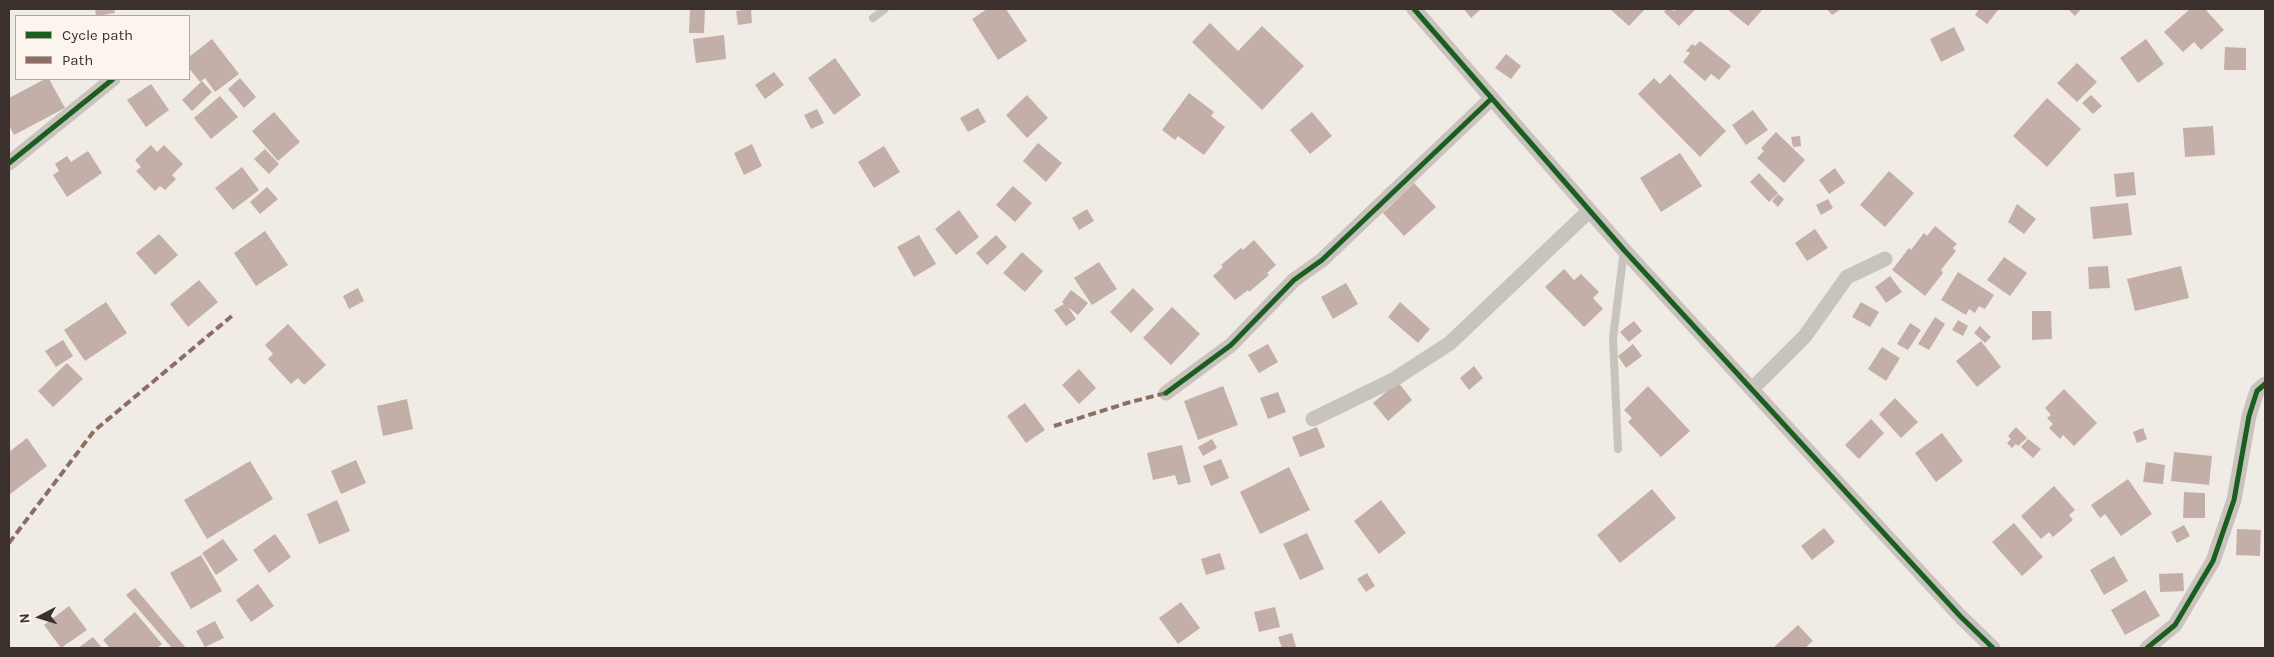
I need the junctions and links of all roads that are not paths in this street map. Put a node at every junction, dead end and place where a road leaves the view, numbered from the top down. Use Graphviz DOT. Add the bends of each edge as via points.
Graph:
graph roads {
  1 [pos="885,9"];
  2 [pos="1414,9"];
  3 [pos="873,18"];
  4 [pos="112,80"];
  5 [pos="1491,99"];
  6 [pos="9,163"];
  7 [pos="1590,211"];
  8 [pos="1624,250"];
  9 [pos="1885,258"];
  10 [pos="2265,384"];
  11 [pos="1752,389"];
  12 [pos="1166,393"];
  13 [pos="1313,419"];
  14 [pos="1618,449"];
  15 [pos="1994,648"];
  16 [pos="2147,648"];
  1 -- 3 [label="lane"];
  2 -- 5 [label="street"];
  4 -- 6 [label="street"];
  5 -- 7 [label="street"];
  5 -- 12 [label="street" via="1322,260 1294,280 1231,345"];
  7 -- 8 [label="street"];
  7 -- 13 [label="street" via="1450,343 1393,380"];
  8 -- 11 [label="street"];
  8 -- 14 [label="lane" via="1612,338"];
  9 -- 11 [label="street" via="1847,277 1805,336"];
  10 -- 16 [label="street" via="2257,391 2249,416 2234,500 2213,562 2175,625"];
  11 -- 15 [label="street" via="1961,617"];
}
